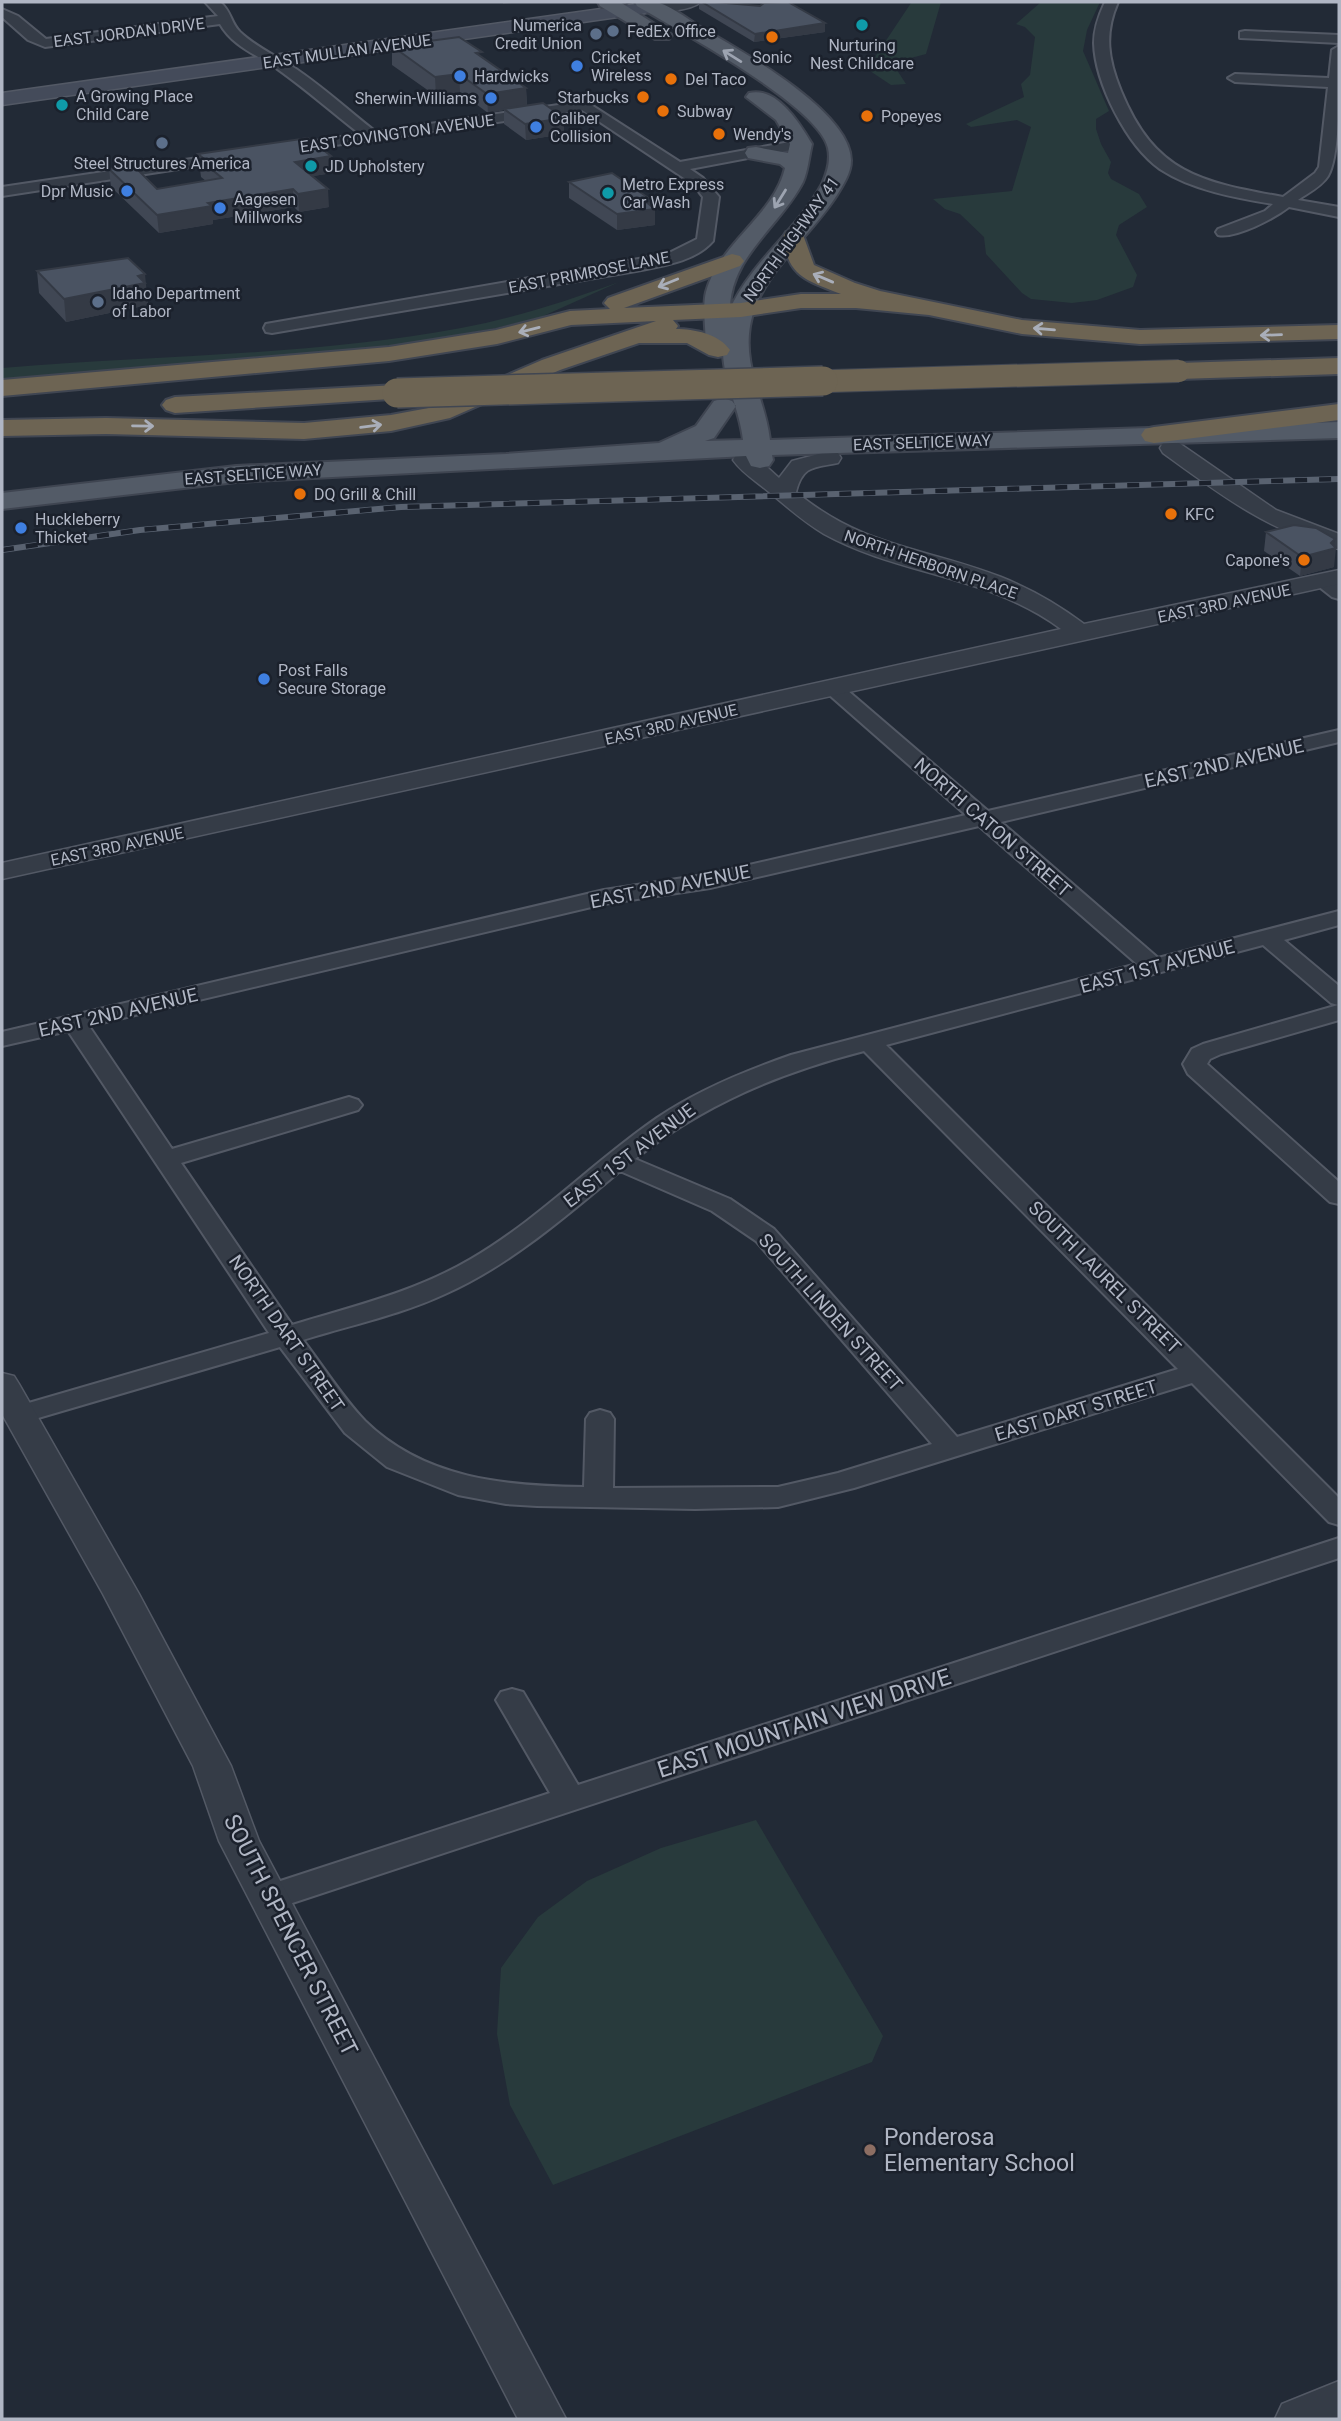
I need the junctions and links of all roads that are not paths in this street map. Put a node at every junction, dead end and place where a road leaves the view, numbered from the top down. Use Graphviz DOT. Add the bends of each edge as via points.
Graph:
graph roads {
  1 [pos="212,2"];
  2 [pos="693,2"];
  3 [pos="1111,2"];
  4 [pos="649,5"];
  5 [pos="616,7"];
  6 [pos="2,13"];
  7 [pos="225,19"];
  8 [pos="1245,35"];
  9 [pos="1339,39"];
  10 [pos="685,50"];
  11 [pos="1339,50"];
  12 [pos="272,61"];
  13 [pos="1235,78"];
  14 [pos="1336,83"];
  15 [pos="737,85"];
  16 [pos="2,99"];
  17 [pos="585,105"];
  18 [pos="784,116"];
  19 [pos="373,137"];
  20 [pos="836,141"];
  21 [pos="270,152"];
  22 [pos="756,153"];
  23 [pos="246,155"];
  24 [pos="798,155"];
  25 [pos="678,167"];
  26 [pos="2,192"];
  27 [pos="1288,202"];
  28 [pos="1339,212"];
  29 [pos="1224,232"];
  30 [pos="794,237"];
  31 [pos="732,261"];
  32 [pos="929,308"];
  33 [pos="730,310"];
  34 [pos="569,318"];
  35 [pos="272,328"];
  36 [pos="1339,332"];
  37 [pos="621,341"];
  38 [pos="719,350"];
  39 [pos="1339,350"];
  40 [pos="1175,364"];
  41 [pos="1339,366"];
  42 [pos="2,388"];
  43 [pos="2,399"];
  44 [pos="723,406"];
  45 [pos="1339,412"];
  46 [pos="2,416"];
  47 [pos="2,428"];
  48 [pos="1339,430"];
  49 [pos="1339,441"];
  50 [pos="1162,442"];
  51 [pos="751,447"];
  52 [pos="652,451"];
  53 [pos="827,451"];
  54 [pos="506,462"];
  55 [pos="785,492"];
  56 [pos="2,500"];
  57 [pos="1339,542"];
  58 [pos="1334,584"];
  59 [pos="1080,632"];
  60 [pos="833,688"];
  61 [pos="1339,736"];
  62 [pos="984,819"];
  63 [pos="2,871"];
  64 [pos="1339,918"];
  65 [pos="1267,937"];
  66 [pos="1154,967"];
  67 [pos="1339,998"];
  68 [pos="1339,1013"];
  69 [pos="74,1022"];
  70 [pos="2,1039"];
  71 [pos="869,1042"];
  72 [pos="349,1105"];
  73 [pos="167,1159"];
  74 [pos="617,1161"];
  75 [pos="1339,1196"];
  76 [pos="286,1337"];
  77 [pos="1199,1372"];
  78 [pos="10,1400"];
  79 [pos="600,1419"];
  80 [pos="953,1449"];
  81 [pos="598,1498"];
  82 [pos="1339,1515"];
  83 [pos="1339,1548"];
  84 [pos="512,1700"];
  85 [pos="570,1799"];
  86 [pos="268,1898"];
  87 [pos="1339,2402"];
  88 [pos="542,2419"];
  89 [pos="1299,2419"];
  1 -- 7 [label="street"];
  2 -- 4 [label="street, EAST MULLAN AVENUE"];
  3 -- 27 [label="street" via="1099,35 1104,63 1119,104 1150,153 1199,180"];
  4 -- 5 [label="main road, EAST MULLAN AVENUE"];
  20 -- 4 [label="main road, one-way" via="808,109 775,84"];
  5 -- 10 [label="main road"];
  5 -- 12 [label="main road, EAST MULLAN AVENUE"];
  6 -- 7 [label="street, EAST JORDAN DRIVE" via="45,43"];
  7 -- 12 [label="street" via="235,34"];
  8 -- 9 [label="street"];
  11 -- 14 [label="street"];
  12 -- 16 [label="main road, EAST MULLAN AVENUE"];
  12 -- 19 [label="street"];
  13 -- 14 [label="street"];
  14 -- 27 [label="street" via="1326,167 1314,183"];
  15 -- 18 [label="main road"];
  17 -- 19 [label="street, EAST COVINGTON AVENUE"];
  17 -- 25 [label="street, EAST PRIMROSE LANE"];
  18 -- 20 [label="main road" via="804,119 816,125 824,139"];
  18 -- 24 [label="main road"];
  19 -- 21 [label="street, EAST COVINGTON AVENUE"];
  20 -- 30 [label="main road, NORTH HIGHWAY 41" via="842,161 833,185"];
  22 -- 24 [label="main road" via="787,159"];
  22 -- 25 [label="street"];
  23 -- 26 [label="street"];
  24 -- 31 [label="main road, NORTH HIGHWAY 41, one-way" via="793,180"];
  25 -- 35 [label="street, EAST PRIMROSE LANE" via="710,197 707,237 694,248 627,267"];
  27 -- 28 [label="street"];
  27 -- 29 [label="street" via="1261,219"];
  32 -- 30 [label="highway, one-way" via="866,294 806,271"];
  30 -- 33 [label="main road, NORTH HIGHWAY 41"];
  31 -- 33 [label="main road, NORTH HIGHWAY 41" via="718,293"];
  31 -- 34 [label="highway, one-way"];
  32 -- 33 [label="highway" via="801,301"];
  36 -- 32 [label="highway, one-way" via="1140,337 1022,327"];
  33 -- 34 [label="highway"];
  33 -- 37 [label="highway"];
  33 -- 38 [label="main road, NORTH HIGHWAY 41"];
  33 -- 51 [label="main road, NORTH HIGHWAY 41"];
  34 -- 42 [label="highway, one-way" via="497,337 389,355"];
  37 -- 38 [label="highway" via="691,336"];
  47 -- 37 [label="highway, one-way" via="304,431 391,424 441,412"];
  38 -- 44 [label="main road, NORTH HIGHWAY 41"];
  39 -- 40 [label="highway"];
  40 -- 41 [label="highway"];
  40 -- 43 [label="highway" via="445,374 132,388"];
  40 -- 46 [label="highway, bridge" via="397,393"];
  44 -- 51 [label="main road, NORTH HIGHWAY 41"];
  44 -- 52 [label="main road" via="699,436"];
  45 -- 50 [label="highway"];
  48 -- 50 [label="main road, EAST SELTICE WAY"];
  49 -- 50 [label="main road, EAST SELTICE WAY"];
  50 -- 53 [label="main road, EAST SELTICE WAY"];
  50 -- 53 [label="main road, EAST SELTICE WAY" via="918,455"];
  50 -- 57 [label="street" via="1268,515"];
  51 -- 52 [label="main road, EAST SELTICE WAY"];
  51 -- 53 [label="main road, EAST SELTICE WAY"];
  51 -- 53 [label="main road" via="767,434"];
  51 -- 54 [label="main road, EAST SELTICE WAY" via="654,463"];
  51 -- 55 [label="street, NORTH HERBORN PLACE" via="760,476"];
  52 -- 54 [label="main road, EAST SELTICE WAY"];
  53 -- 55 [label="street" via="789,474"];
  54 -- 56 [label="main road, EAST SELTICE WAY" via="236,474"];
  55 -- 59 [label="street, NORTH HERBORN PLACE" via="840,533 992,582 1049,609"];
  58 -- 59 [label="street, EAST 3RD AVENUE"];
  59 -- 60 [label="street, EAST 3RD AVENUE"];
  60 -- 62 [label="street, NORTH CATON STREET"];
  60 -- 63 [label="street, EAST 3RD AVENUE"];
  61 -- 62 [label="street, EAST 2ND AVENUE"];
  62 -- 66 [label="street, NORTH CATON STREET"];
  62 -- 69 [label="street, EAST 2ND AVENUE" via="710,881 604,897"];
  64 -- 65 [label="street, EAST 1ST AVENUE"];
  65 -- 66 [label="street, EAST 1ST AVENUE"];
  65 -- 67 [label="street"];
  66 -- 71 [label="street, EAST 1ST AVENUE"];
  68 -- 75 [label="street" via="1212,1049 1201,1054 1195,1064"];
  69 -- 70 [label="street, EAST 2ND AVENUE"];
  69 -- 73 [label="street, NORTH DART STREET"];
  71 -- 74 [label="street, EAST 1ST AVENUE" via="800,1060 732,1086 668,1122"];
  71 -- 77 [label="street, SOUTH LAUREL STREET"];
  72 -- 73 [label="street"];
  73 -- 76 [label="street, NORTH DART STREET"];
  74 -- 76 [label="street, EAST 1ST AVENUE" via="514,1243 452,1281"];
  74 -- 80 [label="street, SOUTH LINDEN STREET" via="721,1205 765,1235"];
  76 -- 78 [label="street, EAST 1ST AVENUE"];
  76 -- 81 [label="street, NORTH DART STREET" via="355,1427 408,1465 483,1491"];
  77 -- 80 [label="street, EAST DART STREET"];
  77 -- 82 [label="street, SOUTH LAUREL STREET"];
  78 -- 86 [label="street, SOUTH SPENCER STREET" via="212,1766 239,1841"];
  79 -- 81 [label="street"];
  80 -- 81 [label="street, NORTH DART STREET" via="778,1497"];
  83 -- 85 [label="street, EAST MOUNTAIN VIEW DRIVE"];
  84 -- 85 [label="street"];
  85 -- 86 [label="street, EAST MOUNTAIN VIEW DRIVE"];
  86 -- 88 [label="street, SOUTH SPENCER STREET"];
  87 -- 89 [label="street"];
}
